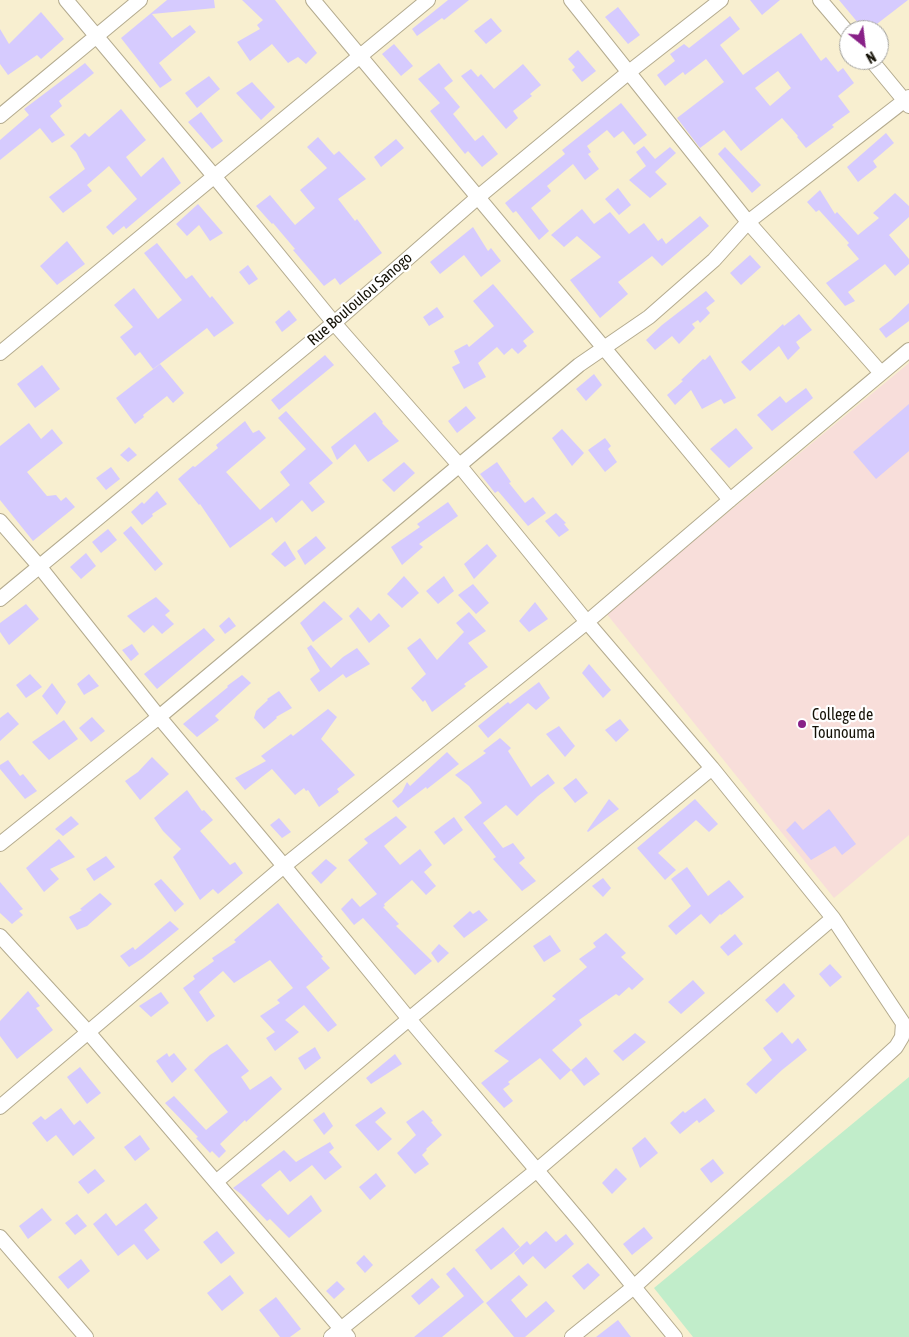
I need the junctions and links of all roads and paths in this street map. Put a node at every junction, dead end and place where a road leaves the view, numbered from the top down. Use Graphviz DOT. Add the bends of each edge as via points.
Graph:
graph roads {
  1 [pos="66,0"];
  2 [pos="140,0"];
  3 [pos="312,0"];
  4 [pos="428,0"];
  5 [pos="571,0"];
  6 [pos="721,0"];
  7 [pos="820,0"];
  8 [pos="839,22"];
  9 [pos="97,35"];
  10 [pos="359,57"];
  11 [pos="879,70"];
  12 [pos="629,72"];
  13 [pos="908,101"];
  14 [pos="0,116"];
  15 [pos="214,176"];
  16 [pos="478,198"];
  17 [pos="748,222"];
  18 [pos="334,323"];
  19 [pos="604,348"];
  20 [pos="909,350"];
  21 [pos="0,353"];
  22 [pos="881,373"];
  23 [pos="459,465"];
  24 [pos="730,500"];
  25 [pos="0,521"];
  26 [pos="38,566"];
  27 [pos="0,599"];
  28 [pos="587,622"];
  29 [pos="159,717"];
  30 [pos="712,768"];
  31 [pos="0,844"];
  32 [pos="284,866"];
  33 [pos="833,918"];
  34 [pos="0,936"];
  35 [pos="409,1019"];
  36 [pos="88,1032"];
  37 [pos="0,1107"];
  38 [pos="537,1170"];
  39 [pos="216,1181"];
  40 [pos="0,1238"];
  41 [pos="635,1286"];
  42 [pos="340,1334"];
  43 [pos="86,1337"];
  44 [pos="572,1337"];
  45 [pos="676,1337"];
  1 -- 9 [label="street"];
  2 -- 9 [label="street"];
  3 -- 10 [label="street"];
  4 -- 10 [label="street"];
  5 -- 12 [label="street"];
  6 -- 12 [label="street, Rue Bouloulou Sanogo"];
  7 -- 8 [label="street"];
  9 -- 14 [label="street"];
  9 -- 15 [label="street"];
  10 -- 15 [label="street"];
  10 -- 16 [label="street"];
  11 -- 13 [label="street"];
  12 -- 16 [label="street, Rue Bouloulou Sanogo"];
  12 -- 17 [label="street"];
  13 -- 17 [label="street"];
  15 -- 18 [label="street"];
  15 -- 21 [label="street"];
  16 -- 18 [label="street, Rue Bouloulou Sanogo"];
  16 -- 19 [label="street"];
  17 -- 19 [label="street" via="714,260 650,317"];
  17 -- 22 [label="street"];
  18 -- 23 [label="street"];
  18 -- 26 [label="street, Rue Bouloulou Sanogo"];
  19 -- 23 [label="street"];
  19 -- 24 [label="street"];
  20 -- 22 [label="street"];
  22 -- 24 [label="street"];
  23 -- 28 [label="street"];
  23 -- 29 [label="street"];
  24 -- 28 [label="street"];
  25 -- 26 [label="street"];
  26 -- 27 [label="street, Rue Bouloulou Sanogo"];
  26 -- 29 [label="street"];
  28 -- 30 [label="street"];
  28 -- 32 [label="street"];
  29 -- 31 [label="street"];
  29 -- 32 [label="street"];
  30 -- 33 [label="street"];
  30 -- 35 [label="street"];
  32 -- 35 [label="street"];
  32 -- 36 [label="street"];
  33 -- 38 [label="street"];
  33 -- 41 [label="street" via="897,1012 902,1023 902,1037 896,1047"];
  34 -- 36 [label="street"];
  35 -- 38 [label="street"];
  35 -- 39 [label="street"];
  36 -- 37 [label="street"];
  36 -- 39 [label="street"];
  38 -- 41 [label="street"];
  38 -- 42 [label="street"];
  39 -- 42 [label="street"];
  40 -- 43 [label="street"];
  41 -- 44 [label="street"];
  41 -- 45 [label="street"];
}
